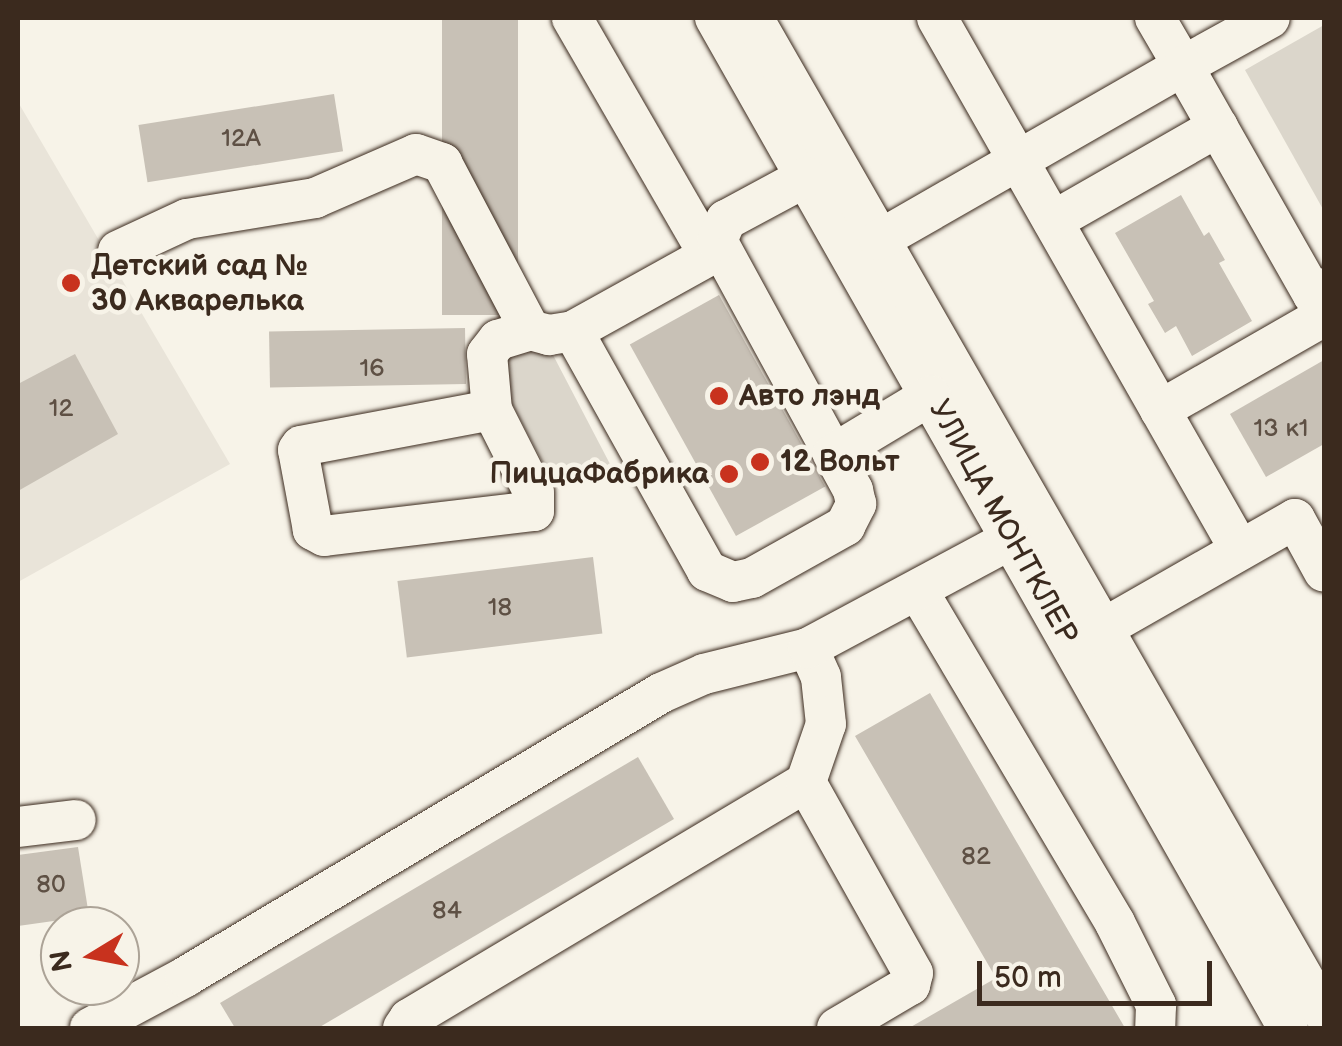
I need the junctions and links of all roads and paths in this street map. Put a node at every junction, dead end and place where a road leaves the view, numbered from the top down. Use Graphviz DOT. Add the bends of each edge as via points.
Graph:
graph roads {
  1 [pos="572,18"];
  2 [pos="715,18"];
  3 [pos="753,18"];
  4 [pos="937,18"];
  5 [pos="1155,18"];
  6 [pos="1270,18"];
  7 [pos="1183,66"];
  8 [pos="1218,128"];
  9 [pos="1018,160"];
  10 [pos="806,177"];
  11 [pos="1053,221"];
  12 [pos="879,240"];
  13 [pos="118,252"];
  14 [pos="714,252"];
  15 [pos="1321,304"];
  16 [pos="530,330"];
  17 [pos="573,332"];
  18 [pos="931,395"];
  19 [pos="492,410"];
  20 [pos="1160,410"];
  21 [pos="833,454"];
  22 [pos="1310,511"];
  23 [pos="1012,540"];
  24 [pos="1240,550"];
  25 [pos="1324,572"];
  26 [pos="918,591"];
  27 [pos="1102,629"];
  28 [pos="808,648"];
  29 [pos="806,782"];
  30 [pos="76,820"];
  31 [pos="18,828"];
  32 [pos="1324,1014"];
  33 [pos="90,1028"];
  34 [pos="403,1028"];
  35 [pos="837,1028"];
  36 [pos="1155,1028"];
  37 [pos="1288,1028"];
  1 -- 14 [label="street"];
  2 -- 10 [label="street, УЛИЦА МОНТКЛЕР"];
  3 -- 12 [label="street, УЛИЦА МОНТКЛЕР"];
  4 -- 9 [label="street"];
  5 -- 7 [label="street"];
  6 -- 7 [label="street"];
  7 -- 8 [label="street"];
  7 -- 9 [label="street"];
  8 -- 11 [label="street"];
  8 -- 15 [label="street"];
  9 -- 11 [label="street"];
  9 -- 12 [label="street"];
  10 -- 14 [label="street" via="726,220"];
  10 -- 18 [label="street, УЛИЦА МОНТКЛЕР"];
  11 -- 20 [label="street"];
  12 -- 27 [label="street, УЛИЦА МОНТКЛЕР"];
  13 -- 16 [label="street" via="187,219 316,198 405,156 426,154 442,163"];
  14 -- 17 [label="street"];
  14 -- 21 [label="street"];
  15 -- 20 [label="street"];
  16 -- 17 [label="street"];
  16 -- 19 [label="street" via="498,340 487,354"];
  17 -- 21 [label="street" via="708,572 721,580 752,578 845,526 856,504"];
  18 -- 21 [label="street"];
  18 -- 23 [label="street, УЛИЦА МОНТКЛЕР"];
  19 -- 19 [label="street" via="534,493 534,512 324,536 313,530 301,446"];
  20 -- 24 [label="street"];
  22 -- 24 [label="street"];
  22 -- 25 [label="street"];
  23 -- 26 [label="street"];
  23 -- 37 [label="street, УЛИЦА МОНТКЛЕР"];
  24 -- 27 [label="street"];
  26 -- 28 [label="street"];
  26 -- 36 [label="street" via="1115,923 1156,1005"];
  27 -- 32 [label="street, УЛИЦА МОНТКЛЕР"];
  28 -- 29 [label="street" via="821,676 826,724"];
  28 -- 33 [label="street" via="704,674 661,693"];
  29 -- 34 [label="street"];
  29 -- 35 [label="street" via="913,972 910,984"];
  30 -- 31 [label="street"];
}
